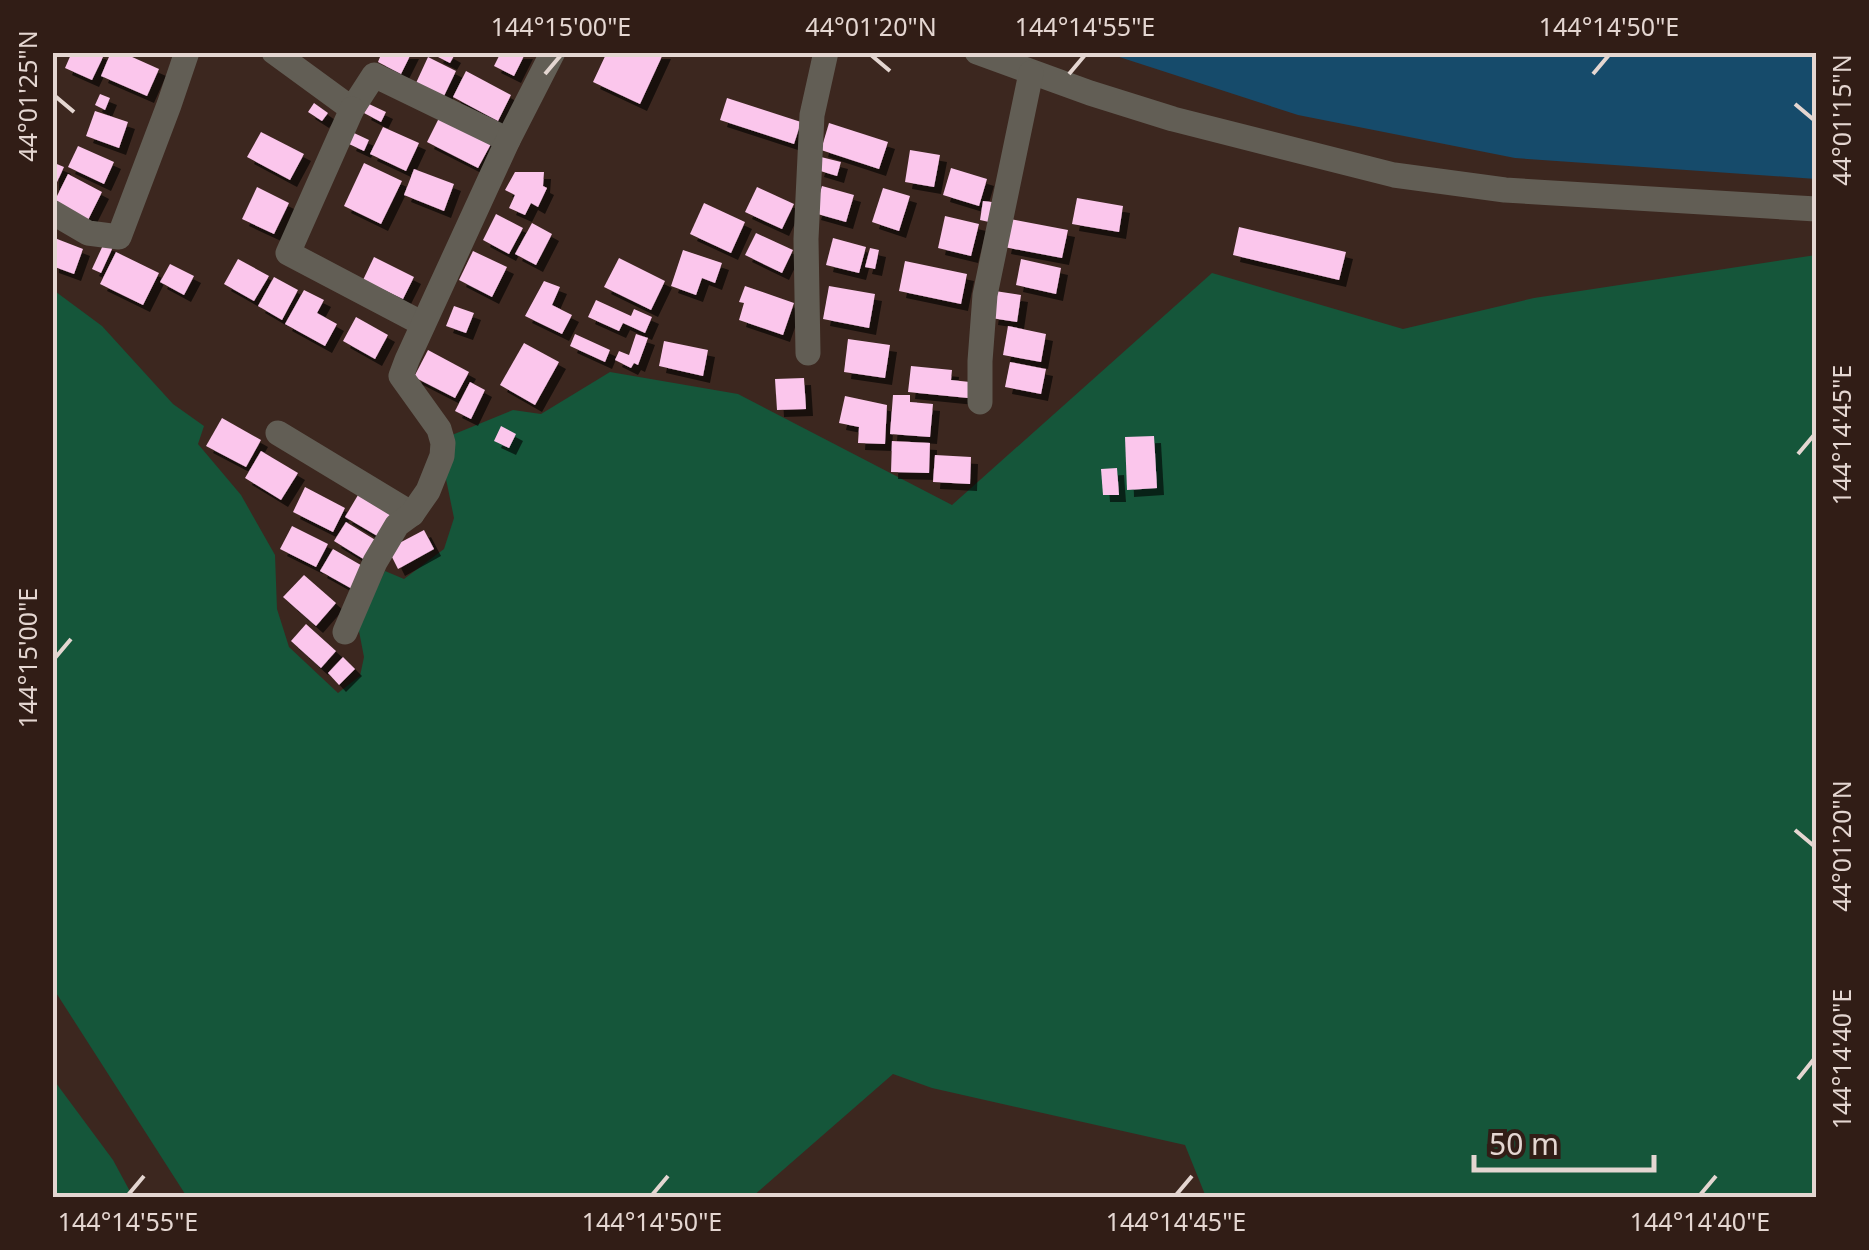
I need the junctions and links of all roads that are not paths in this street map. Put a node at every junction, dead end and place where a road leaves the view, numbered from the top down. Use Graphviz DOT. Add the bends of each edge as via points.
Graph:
graph roads {
  1 [pos="187,52"];
  2 [pos="274,52"];
  3 [pos="553,52"];
  4 [pos="826,52"];
  5 [pos="977,52"];
  6 [pos="1031,73"];
  7 [pos="352,109"];
  8 [pos="508,140"];
  9 [pos="1816,209"];
  10 [pos="52,212"];
  11 [pos="423,324"];
  12 [pos="808,354"];
  13 [pos="980,402"];
  14 [pos="278,433"];
  15 [pos="412,514"];
  16 [pos="345,632"];
  1 -- 10 [label="street" via="118,237 88,233"];
  2 -- 7 [label="street"];
  3 -- 8 [label="street"];
  4 -- 12 [label="street" via="812,116"];
  5 -- 6 [label="street"];
  6 -- 9 [label="street" via="1173,119 1394,175 1505,190"];
  6 -- 13 [label="street" via="985,296"];
  7 -- 8 [label="street" via="374,75"];
  7 -- 11 [label="street" via="288,253"];
  8 -- 11 [label="street"];
  11 -- 15 [label="street" via="401,376 443,443 428,491"];
  14 -- 15 [label="street"];
  15 -- 16 [label="street" via="376,562"];
}
